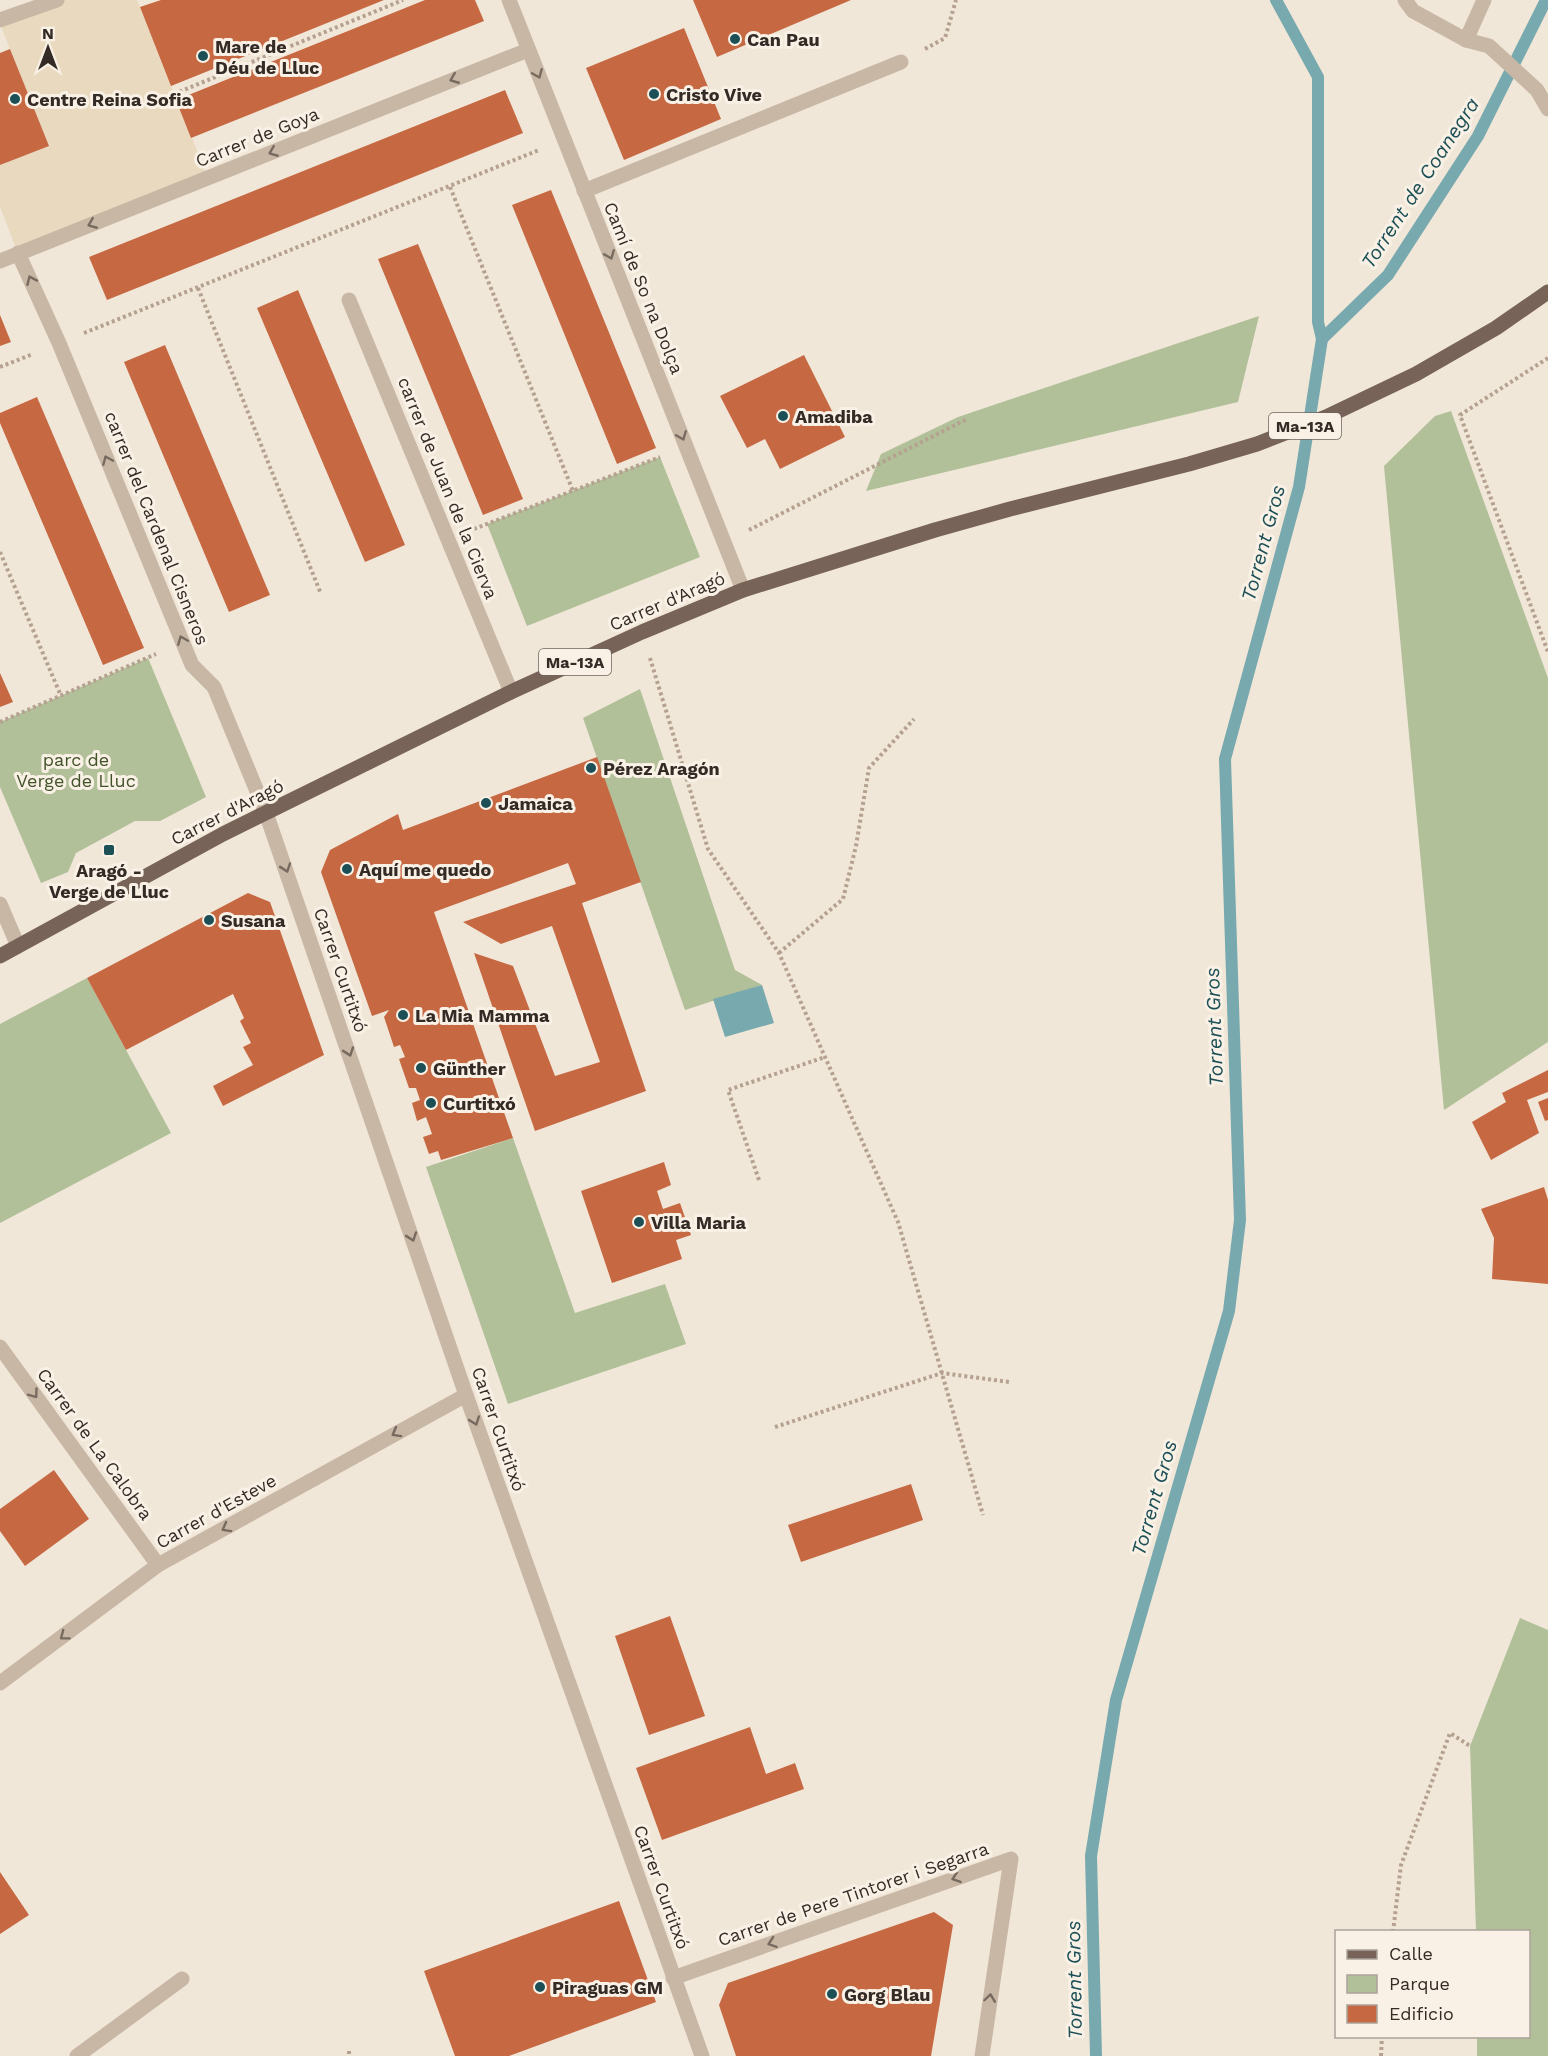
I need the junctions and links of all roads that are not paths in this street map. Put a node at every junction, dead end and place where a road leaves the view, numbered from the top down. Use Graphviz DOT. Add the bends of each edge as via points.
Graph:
graph roads {
  1 [pos="57,0"];
  2 [pos="509,0"];
  3 [pos="1405,0"];
  4 [pos="1484,0"];
  5 [pos="0,20"];
  6 [pos="1466,40"];
  7 [pos="528,50"];
  8 [pos="901,62"];
  9 [pos="1548,109"];
  10 [pos="584,191"];
  11 [pos="18,254"];
  12 [pos="0,261"];
  13 [pos="1548,292"];
  14 [pos="349,300"];
  15 [pos="743,590"];
  16 [pos="511,692"];
  17 [pos="266,813"];
  18 [pos="0,903"];
  19 [pos="18,946"];
  20 [pos="0,956"];
  21 [pos="0,1347"];
  22 [pos="466,1395"];
  23 [pos="158,1565"];
  24 [pos="0,1683"];
  25 [pos="673,1978"];
  26 [pos="182,1979"];
  27 [pos="77,2056"];
  28 [pos="702,2056"];
  29 [pos="982,2056"];
  1 -- 5 [label="street"];
  2 -- 7 [label="street, Camí de So na Dolça"];
  3 -- 6 [label="street" via="1413,11"];
  4 -- 6 [label="street"];
  6 -- 9 [label="street" via="1489,46 1537,90"];
  7 -- 10 [label="street, Camí de So na Dolça, one-way"];
  7 -- 11 [label="street, Carrer de Goya, one-way"];
  8 -- 10 [label="street"];
  10 -- 15 [label="street, Camí de So na Dolça, one-way"];
  11 -- 12 [label="street, Carrer de Goya"];
  17 -- 11 [label="street, carrer del Cardenal Cisneros, one-way" via="214,687 192,665 59,343"];
  13 -- 15 [label="main road, Carrer d'Aragó / Ma-13A" via="1416,374 1326,417 1257,444 967,521"];
  14 -- 16 [label="street, carrer de Juan de la Cierva"];
  15 -- 16 [label="main road, Carrer d'Aragó / Ma-13A"];
  16 -- 17 [label="main road, Carrer d'Aragó / Ma-13A"];
  17 -- 19 [label="main road, Carrer d'Aragó / Ma-13A"];
  17 -- 22 [label="street, Carrer Curtitxó, one-way"];
  18 -- 19 [label="street"];
  19 -- 20 [label="main road, Carrer d'Aragó / Ma-13A"];
  21 -- 23 [label="street, Carrer de La Calobra, one-way"];
  22 -- 23 [label="street, Carrer d'Esteve, one-way"];
  22 -- 25 [label="street, Carrer Curtitxó, one-way"];
  23 -- 24 [label="street, Carrer d'Esteve, one-way"];
  25 -- 28 [label="street, Carrer Curtitxó"];
  29 -- 25 [label="street, Carrer de Pere Tintorer i Segarra, one-way" via="1011,1859"];
  26 -- 27 [label="street"];
}
